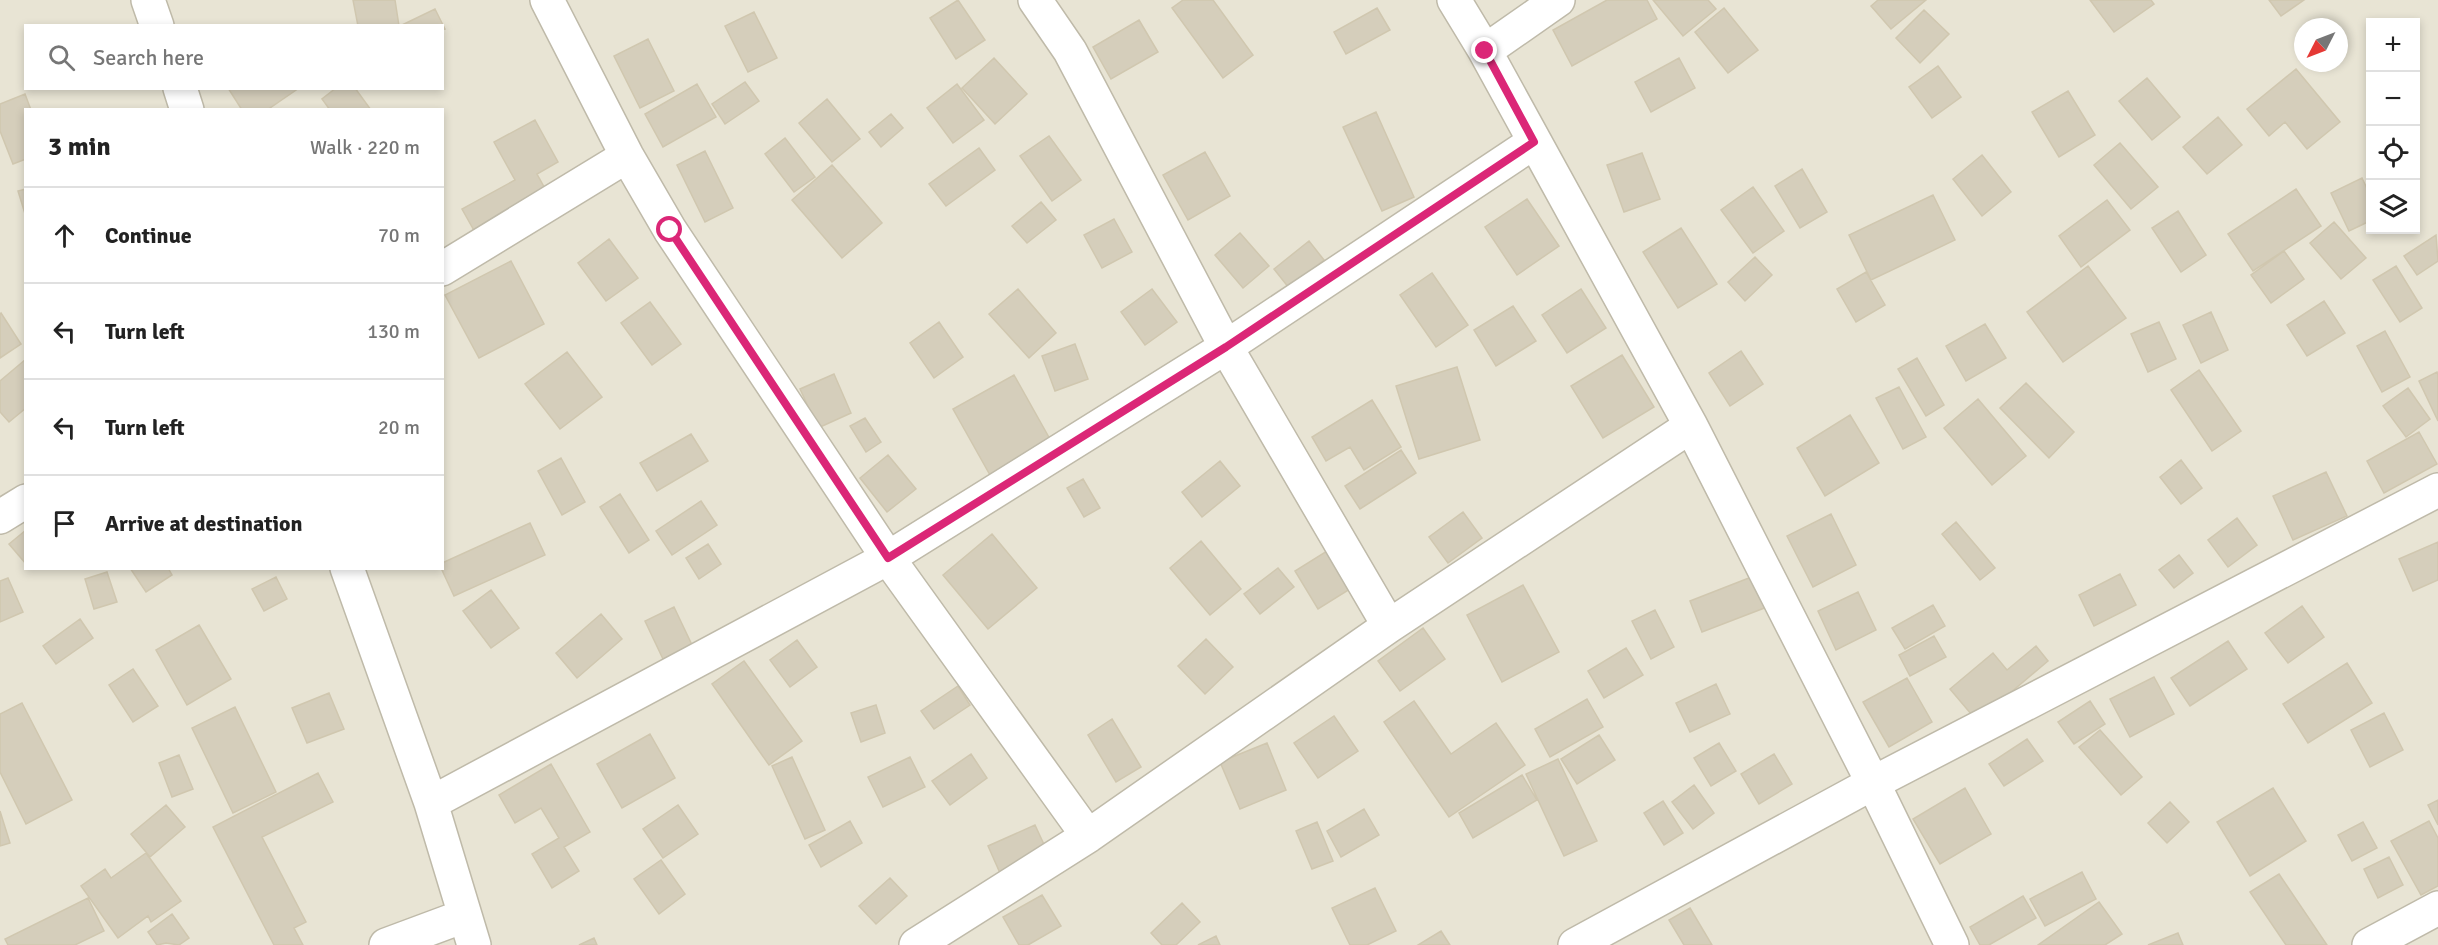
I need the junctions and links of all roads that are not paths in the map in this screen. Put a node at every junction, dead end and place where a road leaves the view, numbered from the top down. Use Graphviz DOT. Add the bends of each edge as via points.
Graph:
graph roads {
  1 [pos="148,0"];
  2 [pos="547,0"];
  3 [pos="1035,0"];
  4 [pos="1454,0"];
  5 [pos="1558,0"];
  6 [pos="156,24"];
  7 [pos="1485,51"];
  8 [pos="181,90"];
  9 [pos="186,108"];
  10 [pos="1534,142"];
  11 [pos="627,156"];
  12 [pos="444,268"];
  13 [pos="1226,347"];
  14 [pos="1691,426"];
  15 [pos="2438,490"];
  16 [pos="24,502"];
  17 [pos="0,517"];
  18 [pos="888,558"];
  19 [pos="348,570"];
  20 [pos="1389,626"];
  21 [pos="1873,783"];
  22 [pos="431,803"];
  23 [pos="1088,836"];
  24 [pos="2438,908"];
  25 [pos="469,931"];
  26 [pos="386,945"];
  27 [pos="916,945"];
  28 [pos="1575,945"];
  29 [pos="1952,945"];
  30 [pos="2369,945"];
  1 -- 6 [label="street"];
  2 -- 11 [label="street"];
  3 -- 13 [label="street" via="1070,51"];
  4 -- 7 [label="street"];
  5 -- 7 [label="street"];
  7 -- 10 [label="street"];
  8 -- 9 [label="street"];
  10 -- 13 [label="street"];
  10 -- 14 [label="street"];
  11 -- 12 [label="street"];
  11 -- 18 [label="street" via="670,230"];
  13 -- 18 [label="street"];
  13 -- 20 [label="street"];
  14 -- 20 [label="street"];
  14 -- 21 [label="street"];
  15 -- 21 [label="street"];
  16 -- 17 [label="street"];
  18 -- 22 [label="street"];
  18 -- 23 [label="street"];
  19 -- 22 [label="street"];
  20 -- 23 [label="street"];
  21 -- 28 [label="street"];
  21 -- 29 [label="street"];
  22 -- 25 [label="street"];
  23 -- 27 [label="street"];
  24 -- 30 [label="street"];
  25 -- 26 [label="street"];
}
